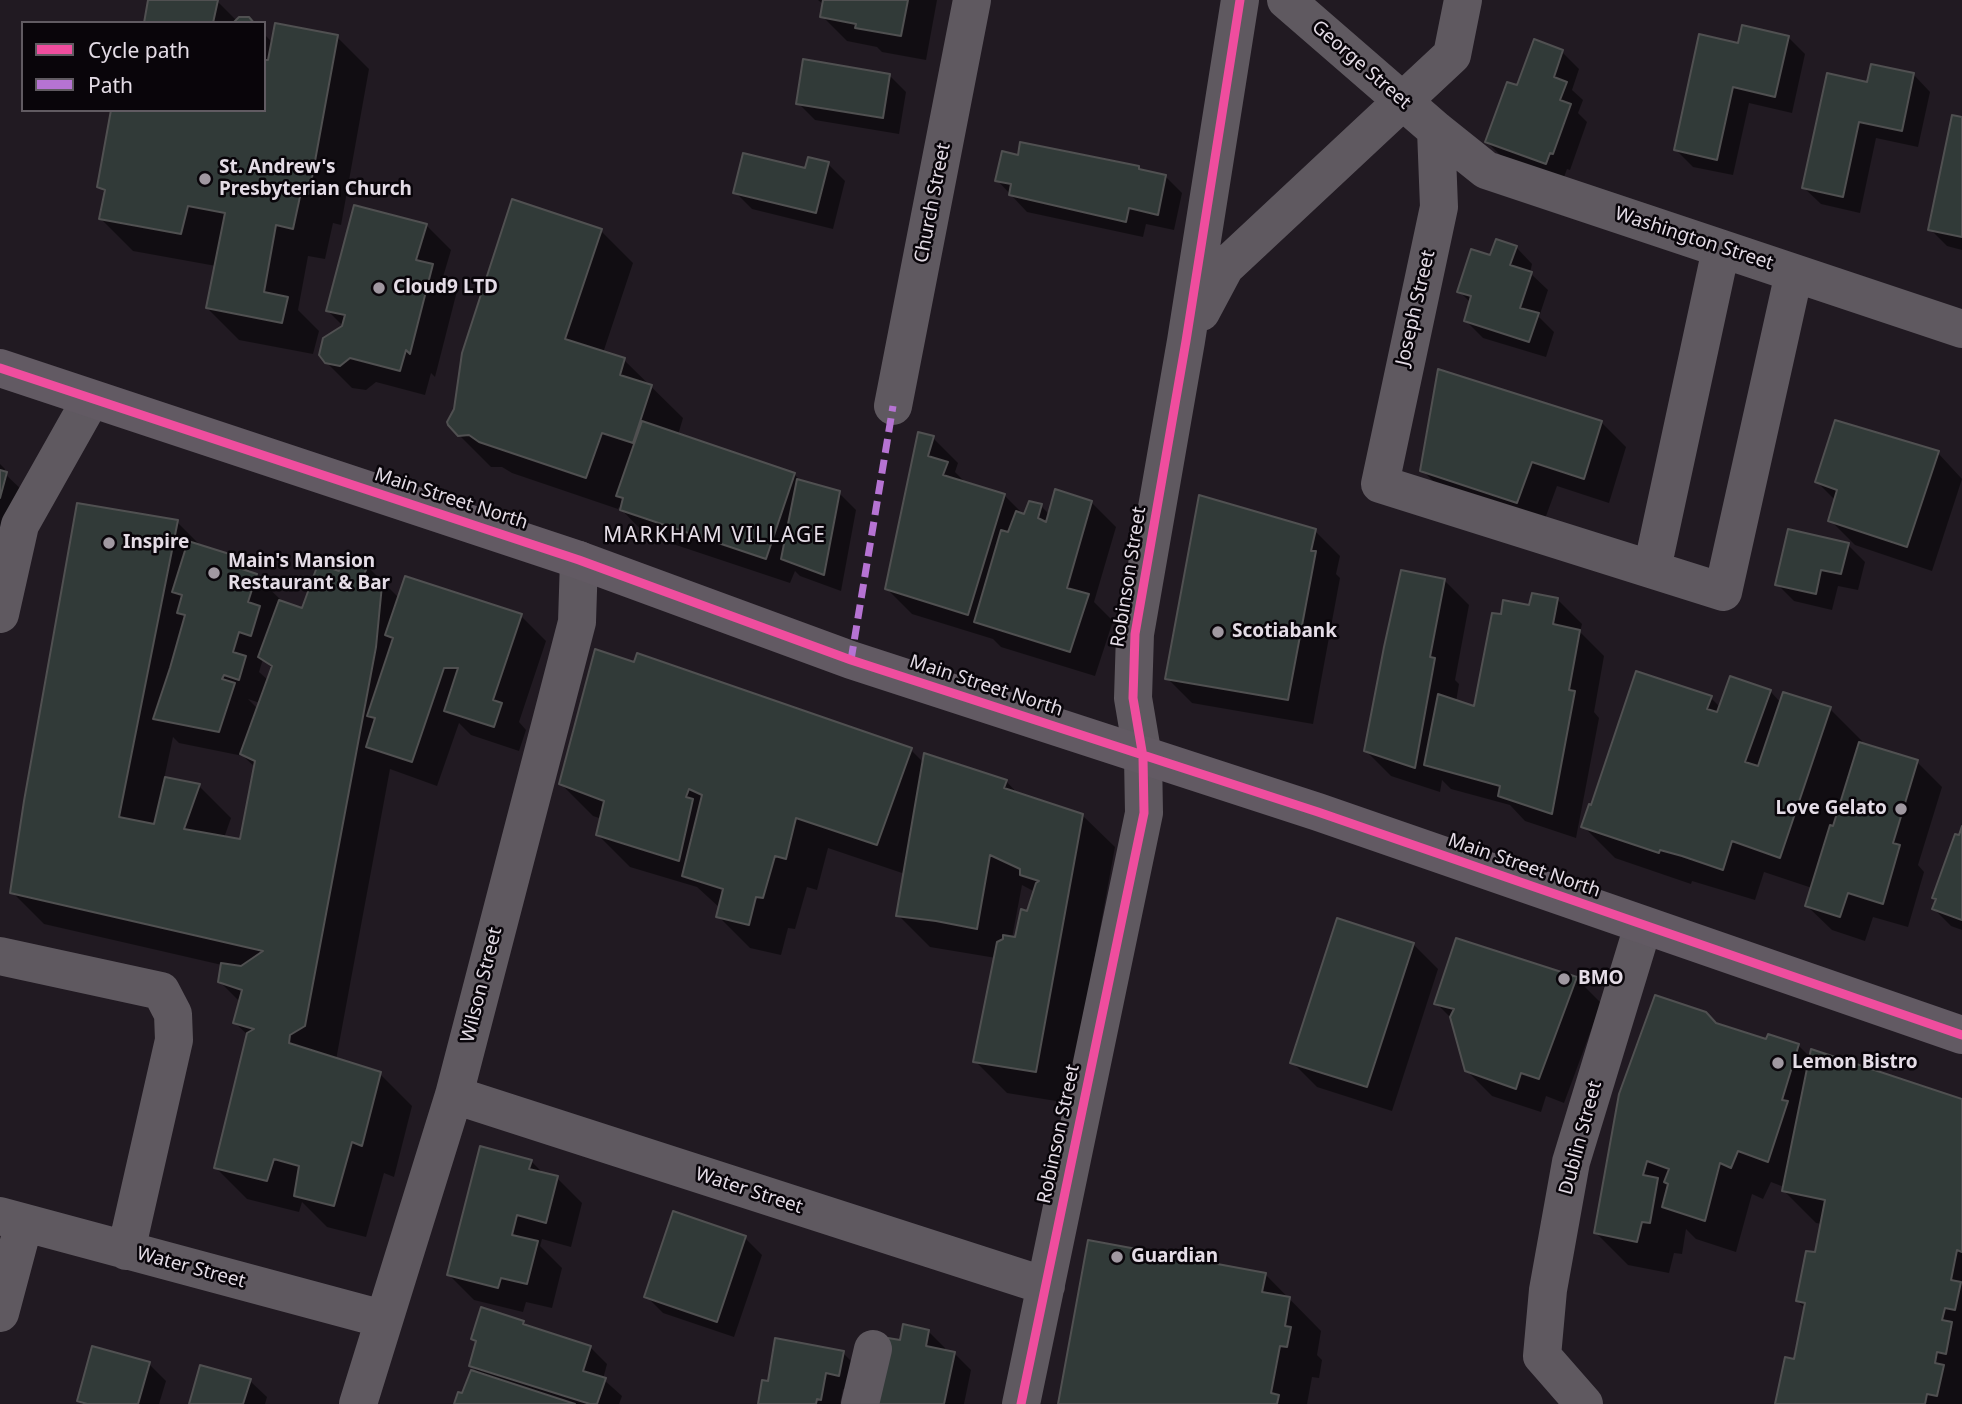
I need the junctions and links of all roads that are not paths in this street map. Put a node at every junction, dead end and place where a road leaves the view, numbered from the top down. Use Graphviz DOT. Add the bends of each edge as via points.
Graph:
graph roads {
  1 [pos="972,0"];
  2 [pos="1240,0"];
  3 [pos="1286,0"];
  4 [pos="1464,0"];
  5 [pos="1403,102"];
  6 [pos="1436,131"];
  7 [pos="1721,248"];
  8 [pos="1794,272"];
  9 [pos="1962,329"];
  10 [pos="1186,341"];
  11 [pos="0,368"];
  12 [pos="91,399"];
  13 [pos="893,405"];
  14 [pos="579,560"];
  15 [pos="1652,569"];
  16 [pos="0,614"];
  17 [pos="1143,757"];
  18 [pos="1643,926"];
  19 [pos="0,956"];
  20 [pos="1962,1035"];
  21 [pos="454,1095"];
  22 [pos="12,1219"];
  23 [pos="126,1251"];
  24 [pos="1046,1286"];
  25 [pos="0,1313"];
  26 [pos="383,1319"];
  27 [pos="873,1349"];
  28 [pos="358,1404"];
  29 [pos="860,1404"];
  30 [pos="1021,1404"];
  31 [pos="1584,1404"];
  1 -- 13 [label="street, Church Street"];
  2 -- 10 [label="street, Robinson Street"];
  3 -- 5 [label="street, George Street"];
  4 -- 5 [label="street" via="1452,55"];
  5 -- 6 [label="street, George Street"];
  5 -- 10 [label="street, Robinson Street" via="1225,267"];
  6 -- 7 [label="street, Washington Street" via="1486,170"];
  6 -- 15 [label="street, Joseph Street" via="1439,207 1380,484"];
  7 -- 8 [label="street, Washington Street"];
  7 -- 15 [label="street"];
  8 -- 9 [label="street, Washington Street"];
  8 -- 15 [label="street" via="1723,592"];
  10 -- 17 [label="street, Robinson Street" via="1135,634 1133,698"];
  11 -- 12 [label="main road, Main Street North"];
  12 -- 14 [label="main road, Main Street North"];
  12 -- 16 [label="street" via="20,525"];
  14 -- 17 [label="main road, Main Street North" via="851,660"];
  14 -- 21 [label="street, Wilson Street" via="577,622"];
  17 -- 18 [label="main road, Main Street North" via="1350,823"];
  17 -- 24 [label="street, Robinson Street" via="1144,813"];
  18 -- 20 [label="main road, Main Street North"];
  18 -- 31 [label="street, Dublin Street" via="1571,1162 1548,1290 1542,1356"];
  19 -- 23 [label="street" via="161,991 173,1014 174,1040"];
  21 -- 24 [label="street, Water Street"];
  21 -- 26 [label="street, Wilson Street"];
  22 -- 23 [label="street, Water Street"];
  22 -- 25 [label="street"];
  23 -- 26 [label="street, Water Street"];
  24 -- 30 [label="street, Robinson Street"];
  26 -- 28 [label="street, Wilson Street"];
  27 -- 29 [label="street"];
}
